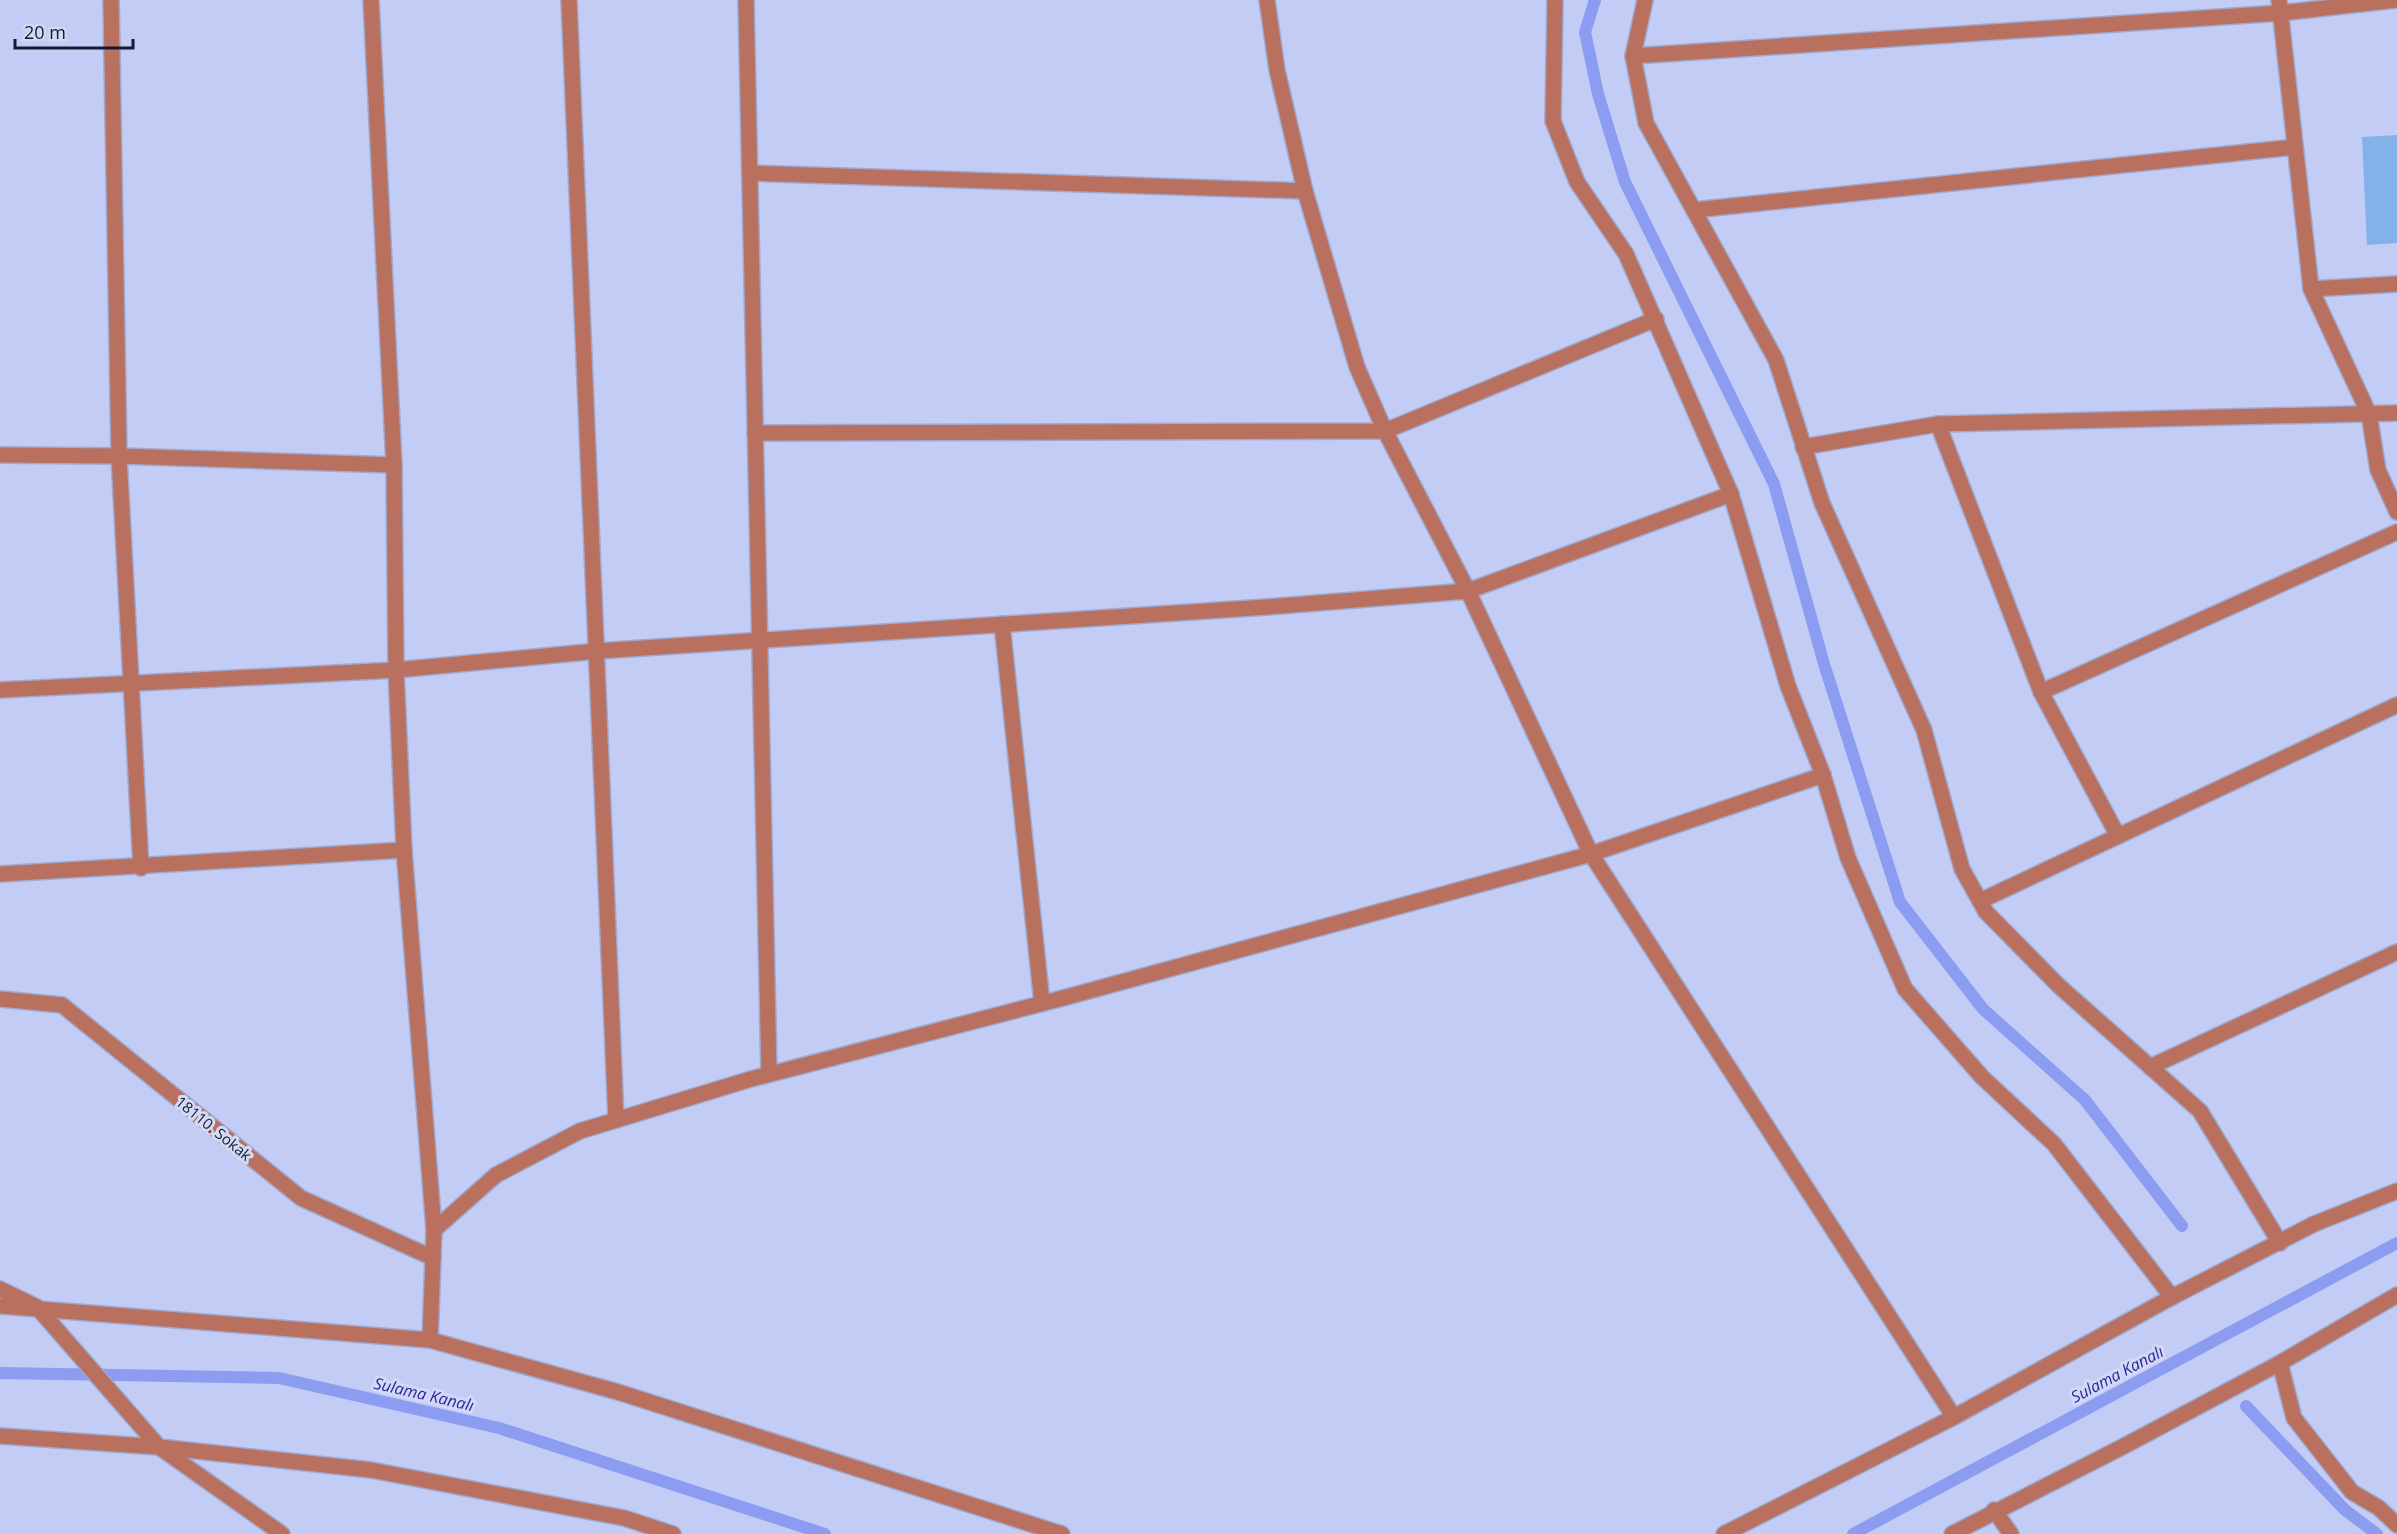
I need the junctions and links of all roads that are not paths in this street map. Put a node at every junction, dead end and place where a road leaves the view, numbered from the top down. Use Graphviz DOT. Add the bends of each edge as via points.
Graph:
graph roads {
  1 [pos="111,0"];
  2 [pos="371,0"];
  3 [pos="569,0"];
  4 [pos="746,0"];
  5 [pos="1267,0"];
  6 [pos="1555,0"];
  7 [pos="1645,0"];
  8 [pos="2397,0"];
  9 [pos="2280,7"];
  10 [pos="1633,56"];
  11 [pos="2295,147"];
  12 [pos="750,172"];
  13 [pos="1305,191"];
  14 [pos="1694,210"];
  15 [pos="2397,284"];
  16 [pos="2311,289"];
  17 [pos="1656,319"];
  18 [pos="2397,413"];
  19 [pos="2369,414"];
  20 [pos="1938,424"];
  21 [pos="1385,431"];
  22 [pos="755,433"];
  23 [pos="1803,447"];
  24 [pos="0,455"];
  25 [pos="119,456"];
  26 [pos="394,465"];
  27 [pos="1731,494"];
  28 [pos="2397,512"];
  29 [pos="2397,532"];
  30 [pos="1468,591"];
  31 [pos="1002,624"];
  32 [pos="759,640"];
  33 [pos="598,651"];
  34 [pos="396,670"];
  35 [pos="131,683"];
  36 [pos="0,690"];
  37 [pos="2041,692"];
  38 [pos="2397,705"];
  39 [pos="1822,775"];
  40 [pos="2118,836"];
  41 [pos="404,850"];
  42 [pos="1591,854"];
  43 [pos="141,868"];
  44 [pos="0,874"];
  45 [pos="1980,901"];
  46 [pos="2397,952"];
  47 [pos="0,999"];
  48 [pos="1042,1003"];
  49 [pos="2150,1067"];
  50 [pos="769,1074"];
  51 [pos="616,1120"];
  52 [pos="2397,1191"];
  53 [pos="434,1230"];
  54 [pos="2280,1243"];
  55 [pos="433,1258"];
  56 [pos="0,1289"];
  57 [pos="2397,1295"];
  58 [pos="2172,1297"];
  59 [pos="0,1306"];
  60 [pos="37,1308"];
  61 [pos="430,1340"];
  62 [pos="2280,1363"];
  63 [pos="1954,1417"];
  64 [pos="0,1436"];
  65 [pos="159,1446"];
  66 [pos="1994,1510"];
  67 [pos="2397,1525"];
  68 [pos="282,1534"];
  69 [pos="673,1534"];
  70 [pos="1062,1534"];
  71 [pos="1724,1534"];
  72 [pos="1952,1534"];
  73 [pos="2011,1534"];
  1 -- 25 [label="street"];
  2 -- 26 [label="street"];
  3 -- 33 [label="street"];
  4 -- 12 [label="street"];
  5 -- 13 [label="street" via="1277,70"];
  6 -- 17 [label="street" via="1553,122 1577,182 1626,254"];
  7 -- 10 [label="street"];
  8 -- 9 [label="street"];
  9 -- 10 [label="street"];
  9 -- 11 [label="street"];
  10 -- 14 [label="street" via="1646,123"];
  11 -- 14 [label="street"];
  11 -- 16 [label="street"];
  12 -- 13 [label="street"];
  12 -- 22 [label="street"];
  13 -- 21 [label="street" via="1357,367"];
  14 -- 23 [label="street" via="1776,360"];
  15 -- 16 [label="street"];
  16 -- 19 [label="street"];
  17 -- 21 [label="street"];
  17 -- 27 [label="street"];
  18 -- 19 [label="street"];
  19 -- 20 [label="street"];
  19 -- 28 [label="street" via="2378,470"];
  20 -- 23 [label="street"];
  20 -- 37 [label="street"];
  21 -- 22 [label="street"];
  21 -- 30 [label="street"];
  22 -- 32 [label="street"];
  23 -- 45 [label="street" via="1822,503 1924,730 1962,869"];
  24 -- 25 [label="street"];
  25 -- 26 [label="street"];
  25 -- 35 [label="street"];
  26 -- 34 [label="street"];
  27 -- 30 [label="street"];
  27 -- 39 [label="street" via="1788,686"];
  29 -- 37 [label="street"];
  30 -- 31 [label="street"];
  30 -- 42 [label="street"];
  31 -- 32 [label="street"];
  31 -- 48 [label="street"];
  32 -- 33 [label="street"];
  32 -- 50 [label="street"];
  33 -- 34 [label="street"];
  33 -- 51 [label="street"];
  34 -- 35 [label="street"];
  34 -- 41 [label="street"];
  35 -- 36 [label="street"];
  35 -- 43 [label="street"];
  37 -- 40 [label="street"];
  38 -- 40 [label="street"];
  39 -- 42 [label="street"];
  39 -- 58 [label="street" via="1848,858 1905,990 1982,1077 2054,1144"];
  40 -- 45 [label="street"];
  41 -- 43 [label="street"];
  41 -- 53 [label="street"];
  42 -- 48 [label="street"];
  42 -- 63 [label="street"];
  43 -- 44 [label="street"];
  45 -- 49 [label="street" via="1986,912 2058,986"];
  46 -- 49 [label="street"];
  47 -- 55 [label="street, 18110. Sokak" via="62,1005 301,1198"];
  48 -- 50 [label="street"];
  49 -- 54 [label="street" via="2200,1111"];
  50 -- 51 [label="street"];
  51 -- 53 [label="street" via="580,1131 496,1175"];
  52 -- 54 [label="street" via="2314,1224"];
  53 -- 55 [label="street"];
  54 -- 58 [label="street"];
  55 -- 61 [label="street"];
  56 -- 60 [label="street"];
  57 -- 62 [label="street"];
  58 -- 63 [label="street"];
  59 -- 60 [label="street"];
  60 -- 61 [label="street"];
  60 -- 65 [label="street"];
  61 -- 70 [label="street" via="618,1392"];
  62 -- 66 [label="street"];
  62 -- 67 [label="street" via="2294,1418 2352,1492 2379,1508"];
  63 -- 71 [label="street"];
  64 -- 65 [label="street"];
  65 -- 68 [label="street"];
  65 -- 69 [label="street" via="371,1470 624,1518"];
  66 -- 72 [label="street"];
  66 -- 73 [label="street"];
}
